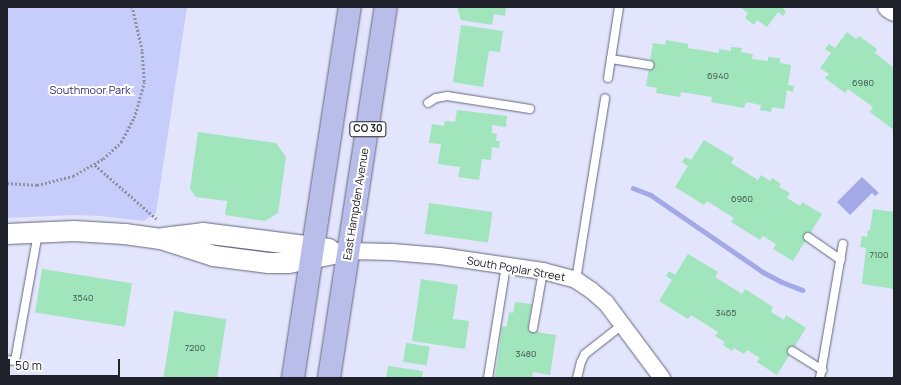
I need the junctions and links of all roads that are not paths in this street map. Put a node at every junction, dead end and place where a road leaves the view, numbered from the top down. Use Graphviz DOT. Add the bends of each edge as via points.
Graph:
graph roads {
  1 [pos="350,7"];
  2 [pos="386,7"];
  3 [pos="619,7"];
  4 [pos="888,7"];
  5 [pos="894,11"];
  6 [pos="611,59"];
  7 [pos="650,65"];
  8 [pos="608,78"];
  9 [pos="605,98"];
  10 [pos="428,103"];
  11 [pos="530,109"];
  12 [pos="39,232"];
  13 [pos="7,234"];
  14 [pos="808,237"];
  15 [pos="843,244"];
  16 [pos="349,251"];
  17 [pos="313,253"];
  18 [pos="841,260"];
  19 [pos="506,266"];
  20 [pos="543,271"];
  21 [pos="576,280"];
  22 [pos="622,325"];
  23 [pos="533,328"];
  24 [pos="792,352"];
  25 [pos="7,360"];
  26 [pos="821,374"];
  27 [pos="293,378"];
  28 [pos="329,378"];
  29 [pos="488,378"];
  30 [pos="577,378"];
  31 [pos="662,378"];
  1 -- 17 [label="main road, CO 30"];
  2 -- 16 [label="main road, East Hampden Avenue / CO 30"];
  3 -- 6 [label="lane"];
  4 -- 5 [label="street"];
  6 -- 7 [label="lane"];
  6 -- 8 [label="lane"];
  9 -- 21 [label="lane"];
  10 -- 11 [label="lane" via="447,96"];
  12 -- 13 [label="street, South Poplar Street"];
  12 -- 17 [label="street, South Poplar Street" via="90,232 161,239 203,233"];
  12 -- 25 [label="lane" via="15,361"];
  14 -- 18 [label="lane"];
  15 -- 18 [label="lane"];
  16 -- 17 [label="street, South Poplar Street"];
  16 -- 19 [label="street, South Poplar Street" via="429,255"];
  16 -- 28 [label="main road, East Hampden Avenue / CO 30"];
  17 -- 27 [label="main road, CO 30"];
  18 -- 26 [label="lane"];
  19 -- 20 [label="street, South Poplar Street"];
  19 -- 29 [label="lane"];
  20 -- 21 [label="street, South Poplar Street"];
  20 -- 23 [label="lane"];
  21 -- 22 [label="street, South Poplar Street" via="602,300"];
  22 -- 30 [label="lane" via="585,354"];
  22 -- 31 [label="street, South Poplar Street"];
  24 -- 26 [label="lane"];
}
